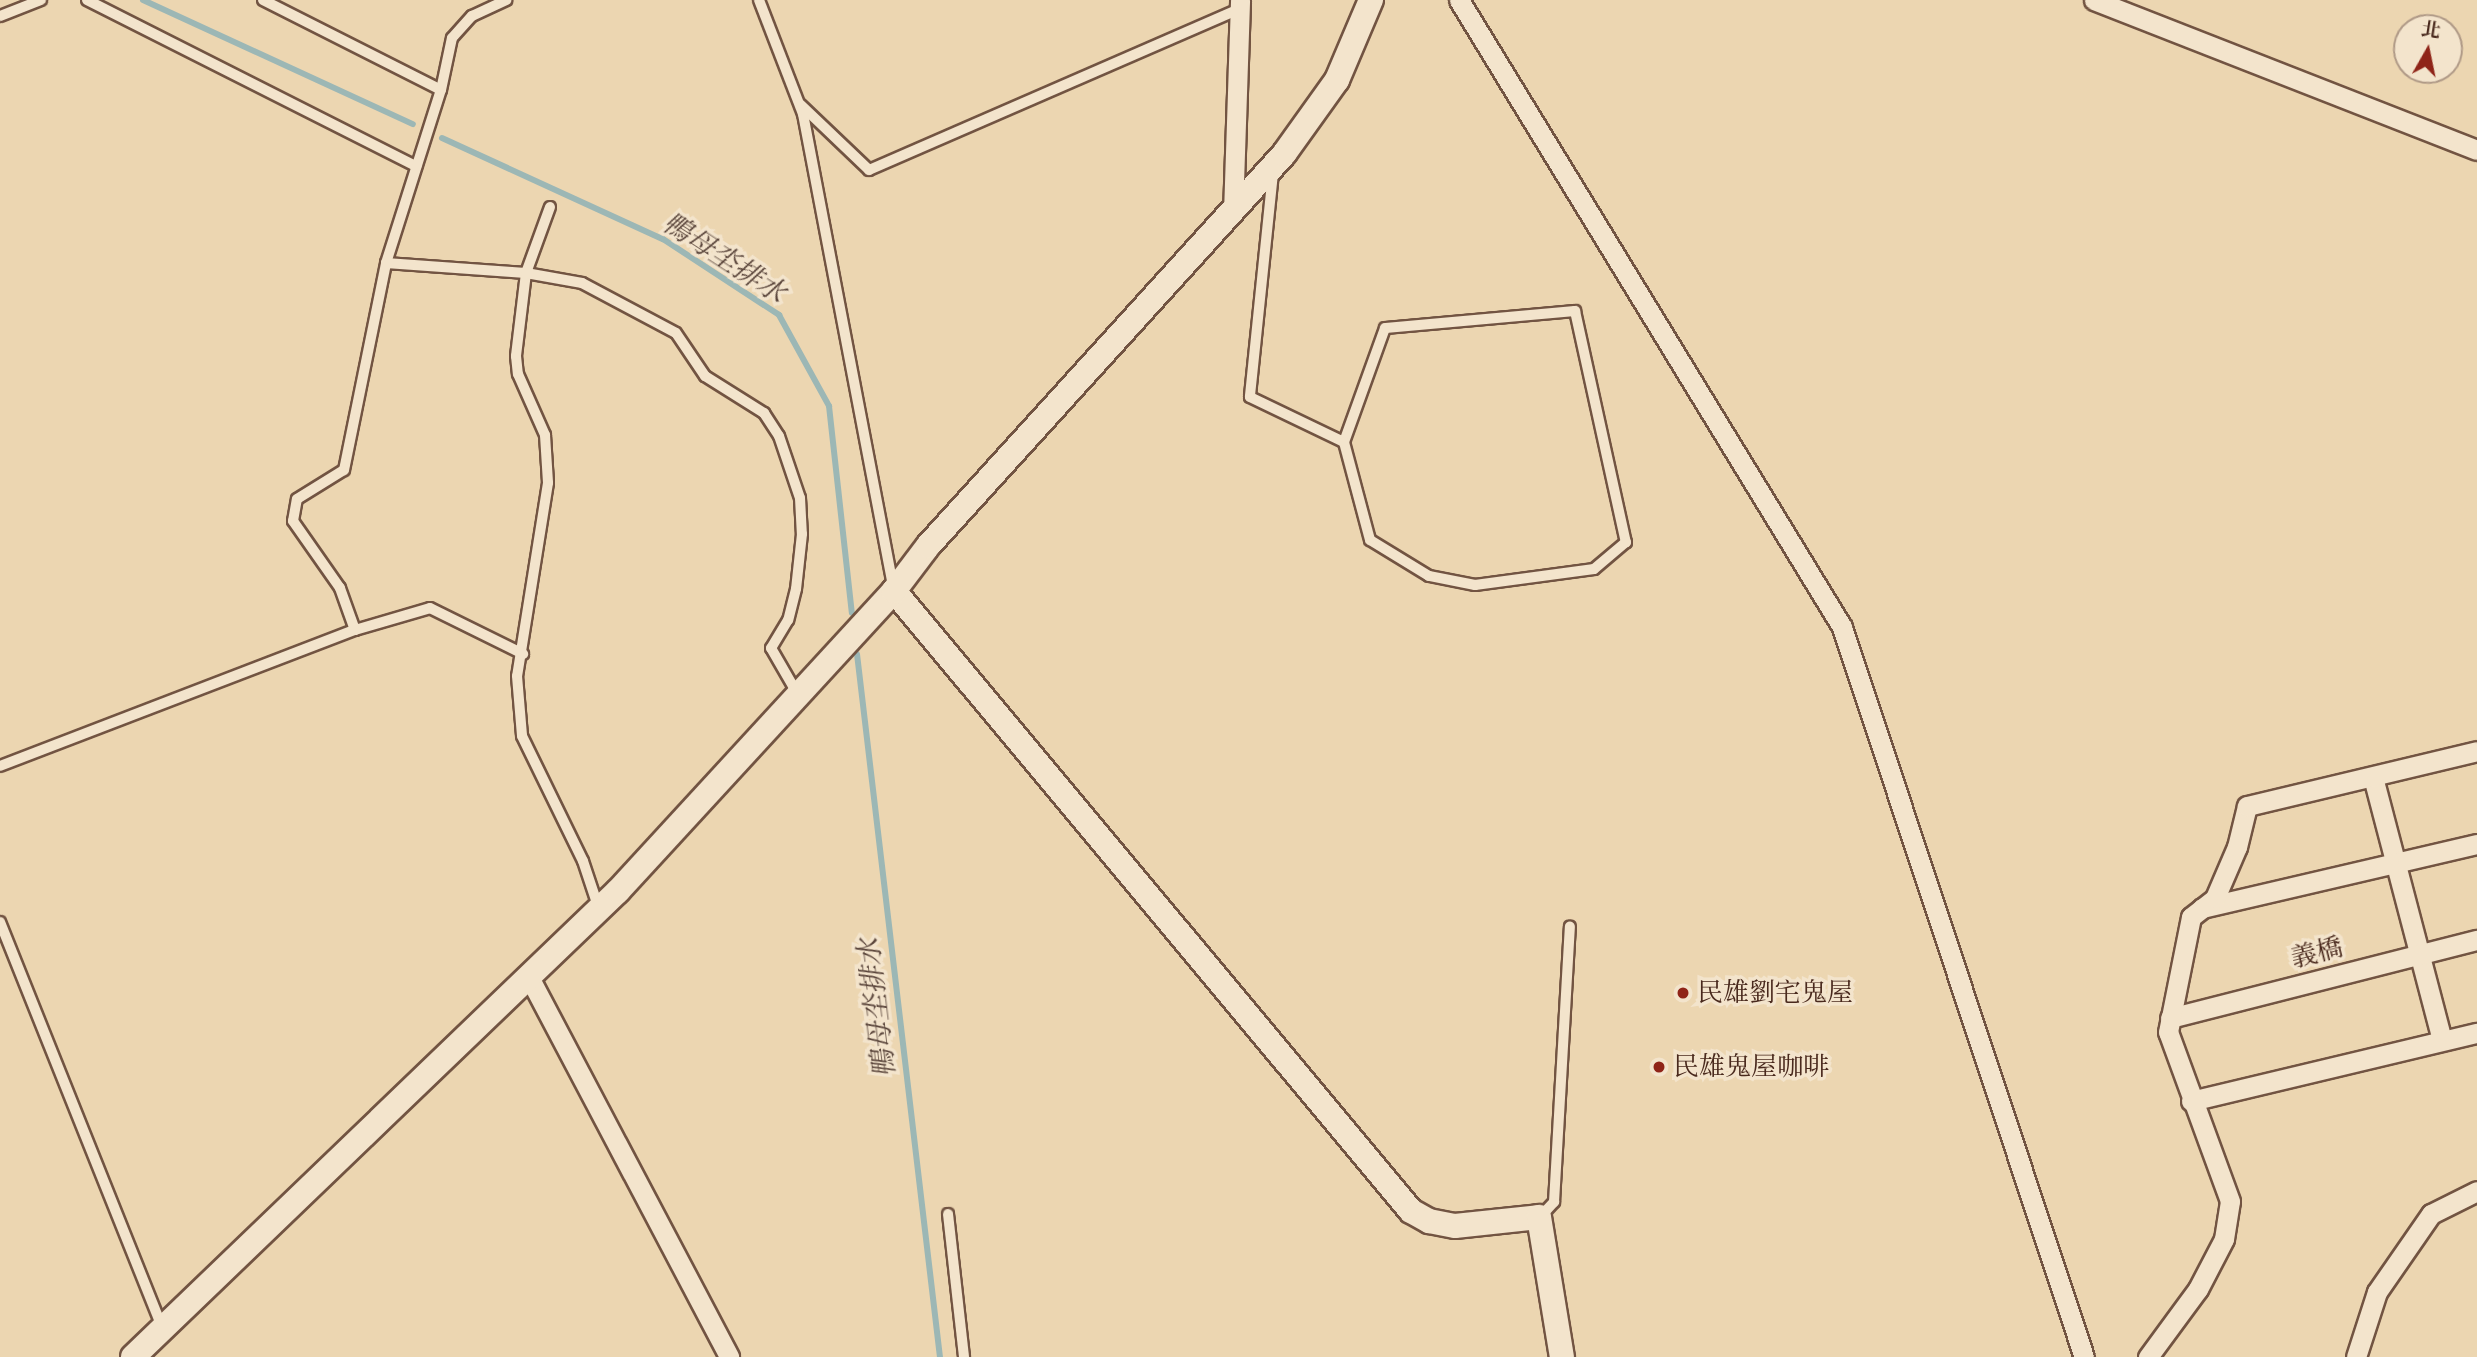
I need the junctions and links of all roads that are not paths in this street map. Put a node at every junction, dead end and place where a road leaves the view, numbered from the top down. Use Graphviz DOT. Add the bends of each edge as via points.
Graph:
graph roads {
  1 [pos="41,0"];
  2 [pos="87,0"];
  3 [pos="263,0"];
  4 [pos="506,0"];
  5 [pos="759,0"];
  6 [pos="1371,0"];
  7 [pos="1459,0"];
  8 [pos="2094,0"];
  9 [pos="1239,5"];
  10 [pos="0,16"];
  11 [pos="441,90"];
  12 [pos="798,102"];
  13 [pos="2477,150"];
  14 [pos="416,166"];
  15 [pos="1274,166"];
  16 [pos="550,207"];
  17 [pos="1233,213"];
  18 [pos="386,263"];
  19 [pos="526,273"];
  20 [pos="1344,442"];
  21 [pos="894,591"];
  22 [pos="355,630"];
  23 [pos="523,654"];
  24 [pos="798,694"];
  25 [pos="2477,751"];
  26 [pos="0,766"];
  27 [pos="2373,776"];
  28 [pos="2477,844"];
  29 [pos="2397,864"];
  30 [pos="2202,908"];
  31 [pos="599,909"];
  32 [pos="0,922"];
  33 [pos="1570,926"];
  34 [pos="2477,940"];
  35 [pos="2419,954"];
  36 [pos="529,977"];
  37 [pos="2170,1018"];
  38 [pos="2477,1032"];
  39 [pos="2442,1040"];
  40 [pos="2191,1101"];
  41 [pos="2477,1191"];
  42 [pos="948,1214"];
  43 [pos="1539,1217"];
  44 [pos="163,1329"];
  45 [pos="133,1357"];
  46 [pos="729,1357"];
  47 [pos="964,1357"];
  48 [pos="1562,1357"];
  49 [pos="2084,1357"];
  50 [pos="2148,1357"];
  51 [pos="2356,1357"];
  1 -- 10 [label="lane"];
  2 -- 14 [label="lane"];
  3 -- 11 [label="lane"];
  4 -- 11 [label="lane" via="472,16 452,38"];
  5 -- 12 [label="lane"];
  6 -- 15 [label="street" via="1337,79"];
  7 -- 49 [label="street" via="1842,626"];
  8 -- 13 [label="street"];
  9 -- 12 [label="lane" via="869,170"];
  9 -- 17 [label="street"];
  11 -- 14 [label="lane"];
  12 -- 21 [label="lane"];
  14 -- 18 [label="lane"];
  15 -- 17 [label="street"];
  15 -- 20 [label="lane" via="1250,397"];
  16 -- 19 [label="lane"];
  17 -- 21 [label="street" via="928,546"];
  18 -- 19 [label="lane"];
  18 -- 22 [label="lane" via="344,470 297,499 293,521 340,588"];
  19 -- 23 [label="lane" via="518,374 545,435 548,483"];
  19 -- 24 [label="lane" via="582,283 676,333 705,376 764,413 779,436 800,498 802,534 788,620 771,648"];
  20 -- 20 [label="lane" via="1385,328 1574,311 1626,542 1594,569 1475,585 1429,576 1370,540"];
  21 -- 24 [label="street"];
  21 -- 43 [label="street" via="1410,1211 1455,1226"];
  22 -- 23 [label="lane" via="430,608"];
  22 -- 26 [label="lane"];
  23 -- 31 [label="lane" via="517,676 522,736 583,861"];
  24 -- 31 [label="street"];
  25 -- 27 [label="street"];
  27 -- 29 [label="street"];
  27 -- 30 [label="street" via="2247,806 2237,847 2215,898"];
  28 -- 29 [label="street"];
  29 -- 30 [label="street"];
  29 -- 35 [label="street"];
  30 -- 37 [label="street" via="2191,917"];
  31 -- 36 [label="street"];
  32 -- 44 [label="lane"];
  33 -- 43 [label="lane" via="1554,1202"];
  34 -- 35 [label="street, 義橋"];
  35 -- 37 [label="street, 義橋"];
  35 -- 39 [label="street"];
  36 -- 44 [label="street"];
  36 -- 46 [label="street"];
  37 -- 40 [label="street" via="2168,1032"];
  38 -- 39 [label="street"];
  39 -- 40 [label="street"];
  40 -- 50 [label="street" via="2230,1201 2224,1239 2199,1289"];
  41 -- 51 [label="street" via="2431,1214 2376,1292"];
  42 -- 47 [label="lane"];
  43 -- 48 [label="street"];
  44 -- 45 [label="street"];
}
